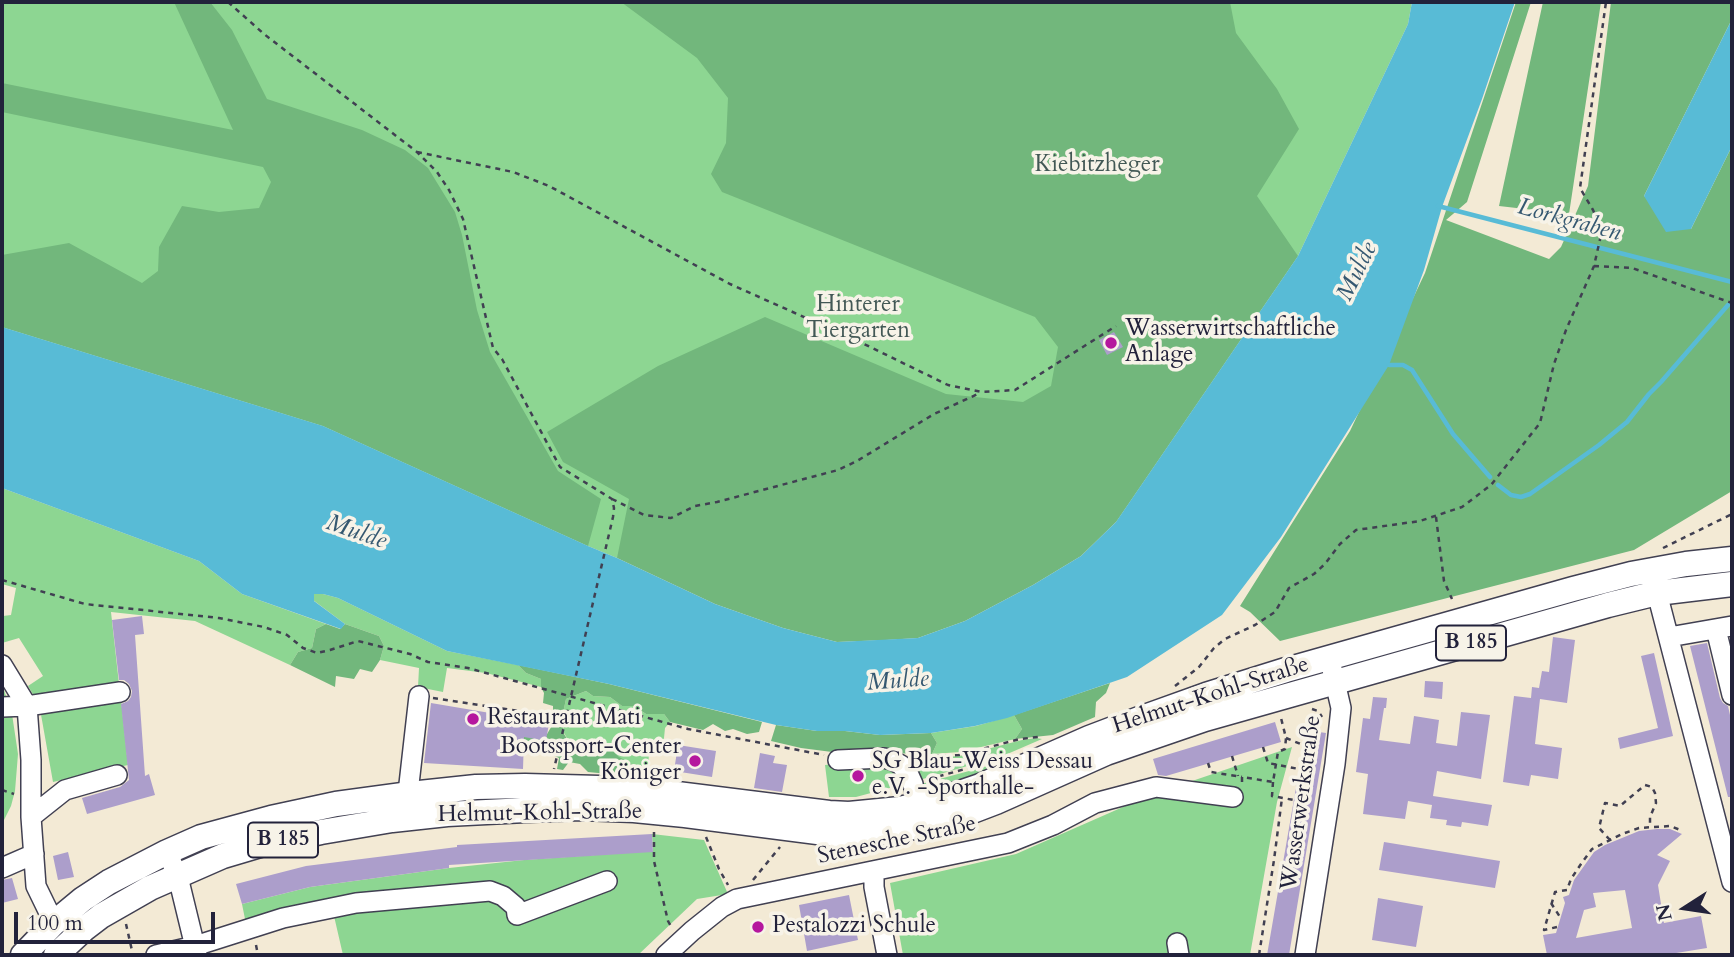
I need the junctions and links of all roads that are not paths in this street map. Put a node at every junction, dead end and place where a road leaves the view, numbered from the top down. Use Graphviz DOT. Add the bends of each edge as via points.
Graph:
graph roads {
  1 [pos="1732,559"];
  2 [pos="1732,584"];
  3 [pos="1657,593"];
  4 [pos="1724,627"];
  5 [pos="1669,638"];
  6 [pos="1329,657"];
  7 [pos="2,665"];
  8 [pos="1335,682"];
  9 [pos="120,692"];
  10 [pos="1732,695"];
  11 [pos="419,696"];
  12 [pos="13,706"];
  13 [pos="838,760"];
  14 [pos="117,775"];
  15 [pos="410,794"];
  16 [pos="915,794"];
  17 [pos="1233,797"];
  18 [pos="19,799"];
  19 [pos="167,852"];
  20 [pos="34,854"];
  21 [pos="2,868"];
  22 [pos="874,871"];
  23 [pos="177,875"];
  24 [pos="607,881"];
  25 [pos="1732,882"];
  26 [pos="54,923"];
  27 [pos="196,951"];
  28 [pos="23,955"];
  29 [pos="56,955"];
  30 [pos="156,955"];
  31 [pos="666,955"];
  32 [pos="887,955"];
  33 [pos="1305,955"];
  1 -- 6 [label="main road, Helmut-Kohl-Straße / B 185" via="1631,574"];
  2 -- 3 [label="main road, Helmut-Kohl-Straße / B 185"];
  3 -- 5 [label="street"];
  3 -- 8 [label="main road, Helmut-Kohl-Straße / B 185"];
  4 -- 5 [label="street"];
  4 -- 10 [label="street"];
  5 -- 25 [label="street"];
  6 -- 8 [label="street, Wasserwerkstraße"];
  6 -- 16 [label="main road, Helmut-Kohl-Straße / B 185" via="1206,695 942,799"];
  7 -- 12 [label="street"];
  8 -- 23 [label="main road, Helmut-Kohl-Straße / B 185" via="1149,737 962,815 894,831 817,834 621,810 447,814 260,845"];
  8 -- 33 [label="street, Wasserwerkstraße" via="1341,708 1337,747"];
  9 -- 12 [label="street"];
  11 -- 15 [label="street" via="408,752"];
  12 -- 18 [label="street" via="31,760"];
  13 -- 16 [label="street" via="892,760 909,775"];
  14 -- 18 [label="street"];
  15 -- 16 [label="main road, Helmut-Kohl-Straße / B 185" via="476,787 637,789 829,813 900,809"];
  15 -- 19 [label="main road, Helmut-Kohl-Straße / B 185" via="271,818 201,837"];
  17 -- 22 [label="street, Stenesche Straße" via="1156,787 1095,803 1008,843"];
  18 -- 20 [label="street"];
  19 -- 23 [label="street"];
  19 -- 26 [label="main road, Helmut-Kohl-Straße / B 185" via="109,882"];
  20 -- 21 [label="street"];
  20 -- 26 [label="street" via="37,886"];
  22 -- 31 [label="street, Stenesche Straße" via="737,899"];
  22 -- 32 [label="street"];
  23 -- 27 [label="street"];
  23 -- 29 [label="main road, Helmut-Kohl-Straße / B 185" via="101,916"];
  24 -- 27 [label="street" via="517,915 516,907 490,891 356,904 283,918"];
  26 -- 28 [label="main road, Helmut-Kohl-Straße / B 185"];
  27 -- 30 [label="street"];
}
